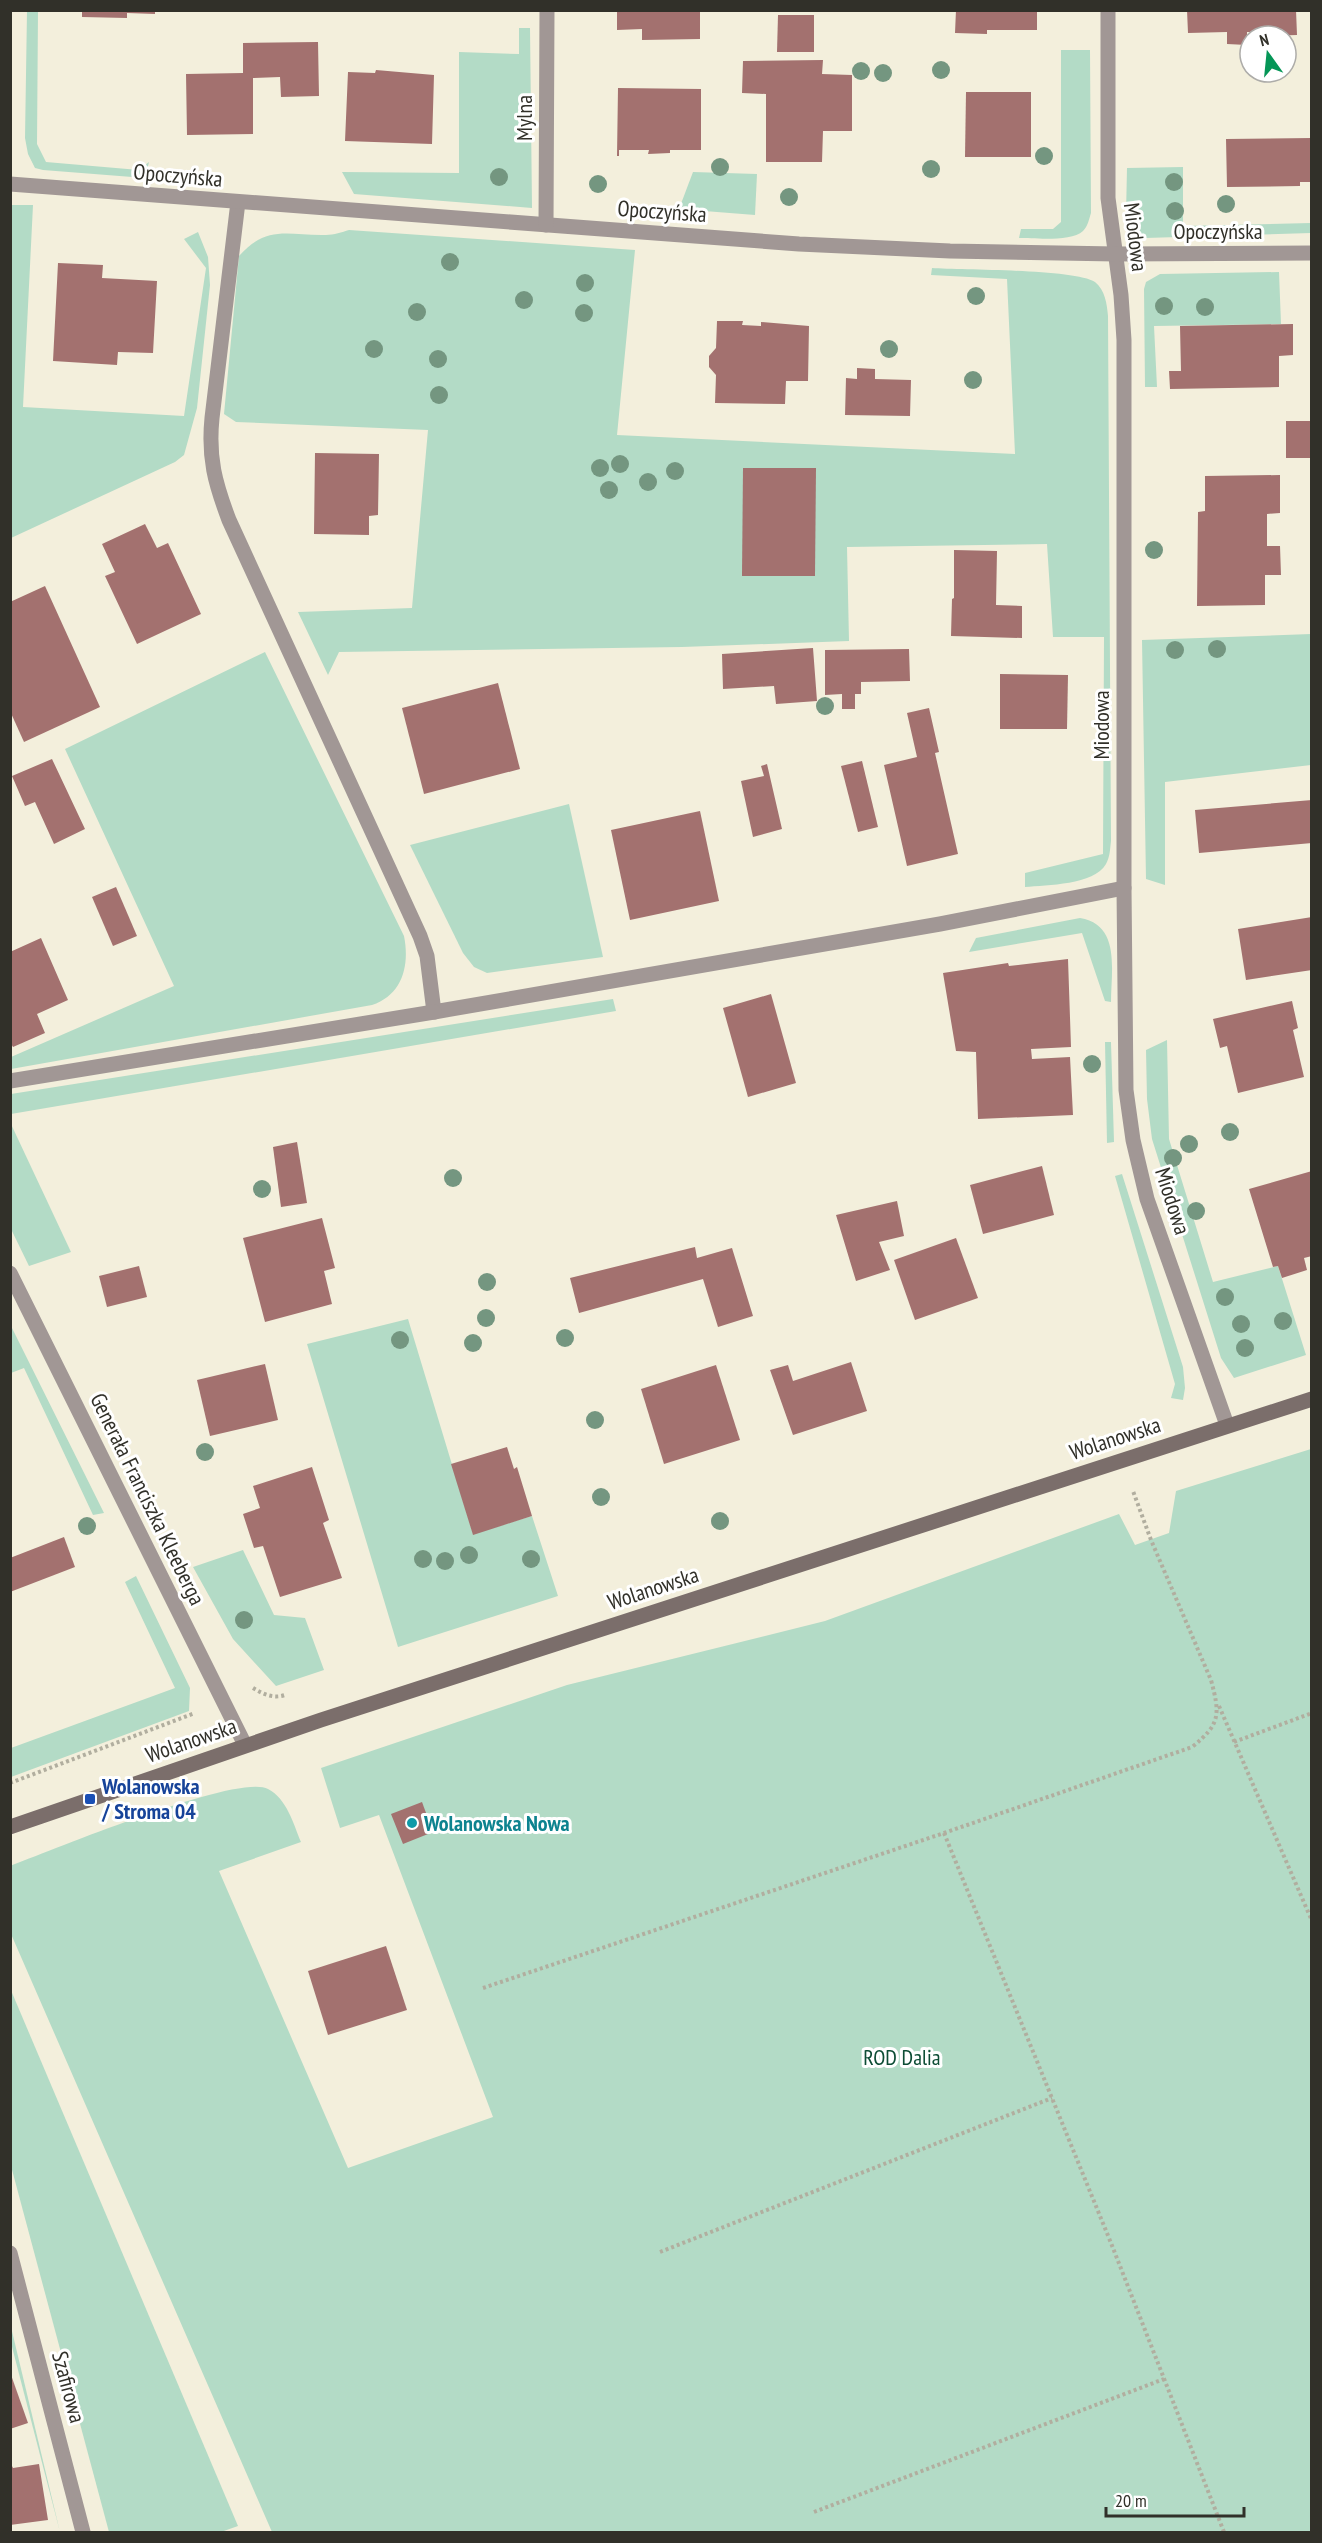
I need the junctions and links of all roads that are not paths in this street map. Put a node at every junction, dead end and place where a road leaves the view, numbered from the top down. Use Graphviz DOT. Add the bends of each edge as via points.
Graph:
graph roads {
  1 [pos="547,10"];
  2 [pos="1108,10"];
  3 [pos="10,184"];
  4 [pos="238,202"];
  5 [pos="546,225"];
  6 [pos="1311,253"];
  7 [pos="1116,254"];
  8 [pos="1124,888"];
  9 [pos="434,1012"];
  10 [pos="10,1081"];
  11 [pos="10,1273"];
  12 [pos="1311,1399"];
  13 [pos="1227,1425"];
  14 [pos="244,1745"];
  15 [pos="10,1827"];
  16 [pos="10,2253"];
  17 [pos="83,2532"];
  1 -- 5 [label="street, Mylna"];
  2 -- 7 [label="street, Miodowa" via="1108,198"];
  3 -- 4 [label="street, Opoczyńska"];
  4 -- 5 [label="street, Opoczyńska"];
  4 -- 9 [label="street" via="209,446 212,468 229,520 411,915 427,956"];
  5 -- 7 [label="street, Opoczyńska" via="950,252"];
  6 -- 7 [label="street, Opoczyńska"];
  7 -- 8 [label="street, Miodowa" via="1124,340"];
  8 -- 9 [label="street"];
  8 -- 13 [label="street, Miodowa" via="1126,1090 1133,1140 1147,1199"];
  9 -- 10 [label="street"];
  11 -- 14 [label="street, Generała Franciszka Kleeberga"];
  12 -- 13 [label="street, Wolanowska"];
  13 -- 14 [label="street, Wolanowska"];
  14 -- 15 [label="street, Wolanowska"];
  16 -- 17 [label="street, Szafirowa"];
}
